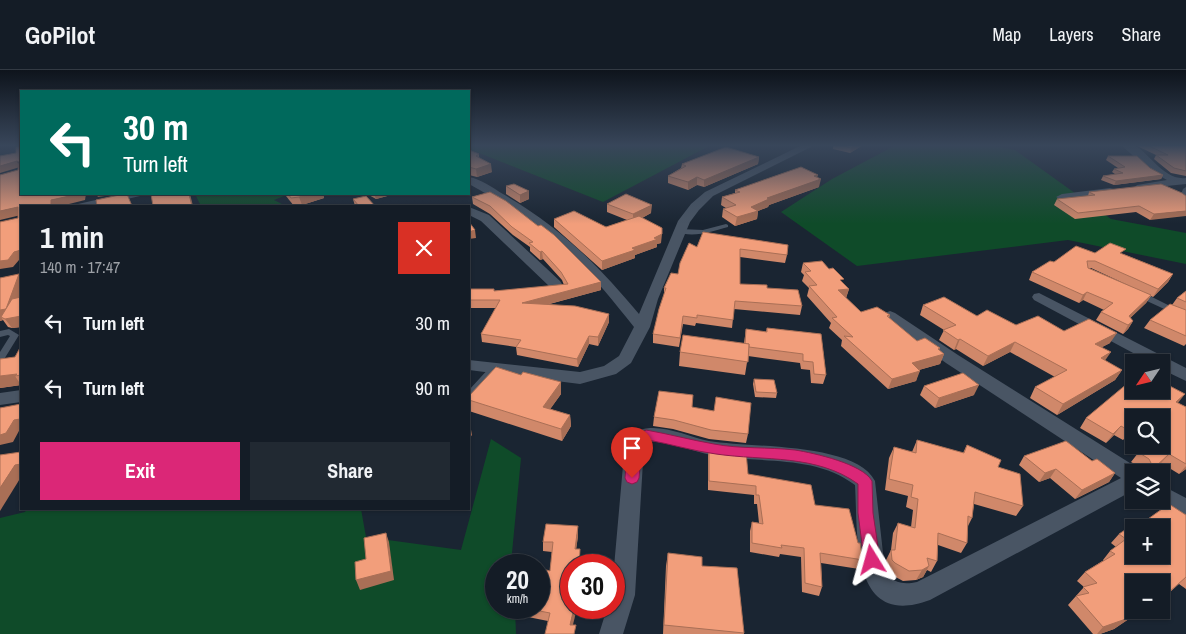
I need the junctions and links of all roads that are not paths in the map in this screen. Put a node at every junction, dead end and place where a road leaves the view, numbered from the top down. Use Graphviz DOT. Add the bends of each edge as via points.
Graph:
graph roads {
  1 [pos="756,171"];
  2 [pos="1158,171"];
  3 [pos="470,180"];
  4 [pos="1184,185"];
  5 [pos="132,195"];
  6 [pos="1062,197"];
  7 [pos="1186,200"];
  8 [pos="86,205"];
  9 [pos="470,212"];
  10 [pos="726,226"];
  11 [pos="680,231"];
  12 [pos="555,284"];
  13 [pos="1128,290"];
  14 [pos="1039,297"];
  15 [pos="890,316"];
  16 [pos="1186,317"];
  17 [pos="642,326"];
  18 [pos="0,334"];
  19 [pos="0,359"];
  20 [pos="470,365"];
  21 [pos="494,368"];
  22 [pos="1186,375"];
  23 [pos="470,395"];
  24 [pos="20,396"];
  25 [pos="0,400"];
  26 [pos="1125,470"];
  27 [pos="1125,485"];
  28 [pos="1170,498"];
  29 [pos="1186,508"];
  30 [pos="611,634"];
  1 -- 11 [label="street" via="709,194 694,207"];
  2 -- 4 [label="street"];
  3 -- 17 [label="street" via="493,192 559,238 590,267"];
  4 -- 6 [label="street"];
  4 -- 7 [label="lane"];
  5 -- 8 [label="street"];
  9 -- 12 [label="street" via="485,218"];
  10 -- 11 [label="lane" via="703,232"];
  11 -- 17 [label="street"];
  13 -- 16 [label="lane"];
  14 -- 22 [label="street"];
  15 -- 26 [label="street"];
  17 -- 21 [label="street" via="625,359 603,373 580,378"];
  18 -- 19 [label="lane" via="9,332 15,335"];
  20 -- 21 [label="street"];
  21 -- 23 [label="lane"];
  24 -- 25 [label="street"];
  27 -- 30 [label="street" via="911,596 895,594 882,586 875,576 865,481 859,476 831,464 797,456 715,449 646,435 635,443 623,595"];
  28 -- 29 [label="street"];
}
